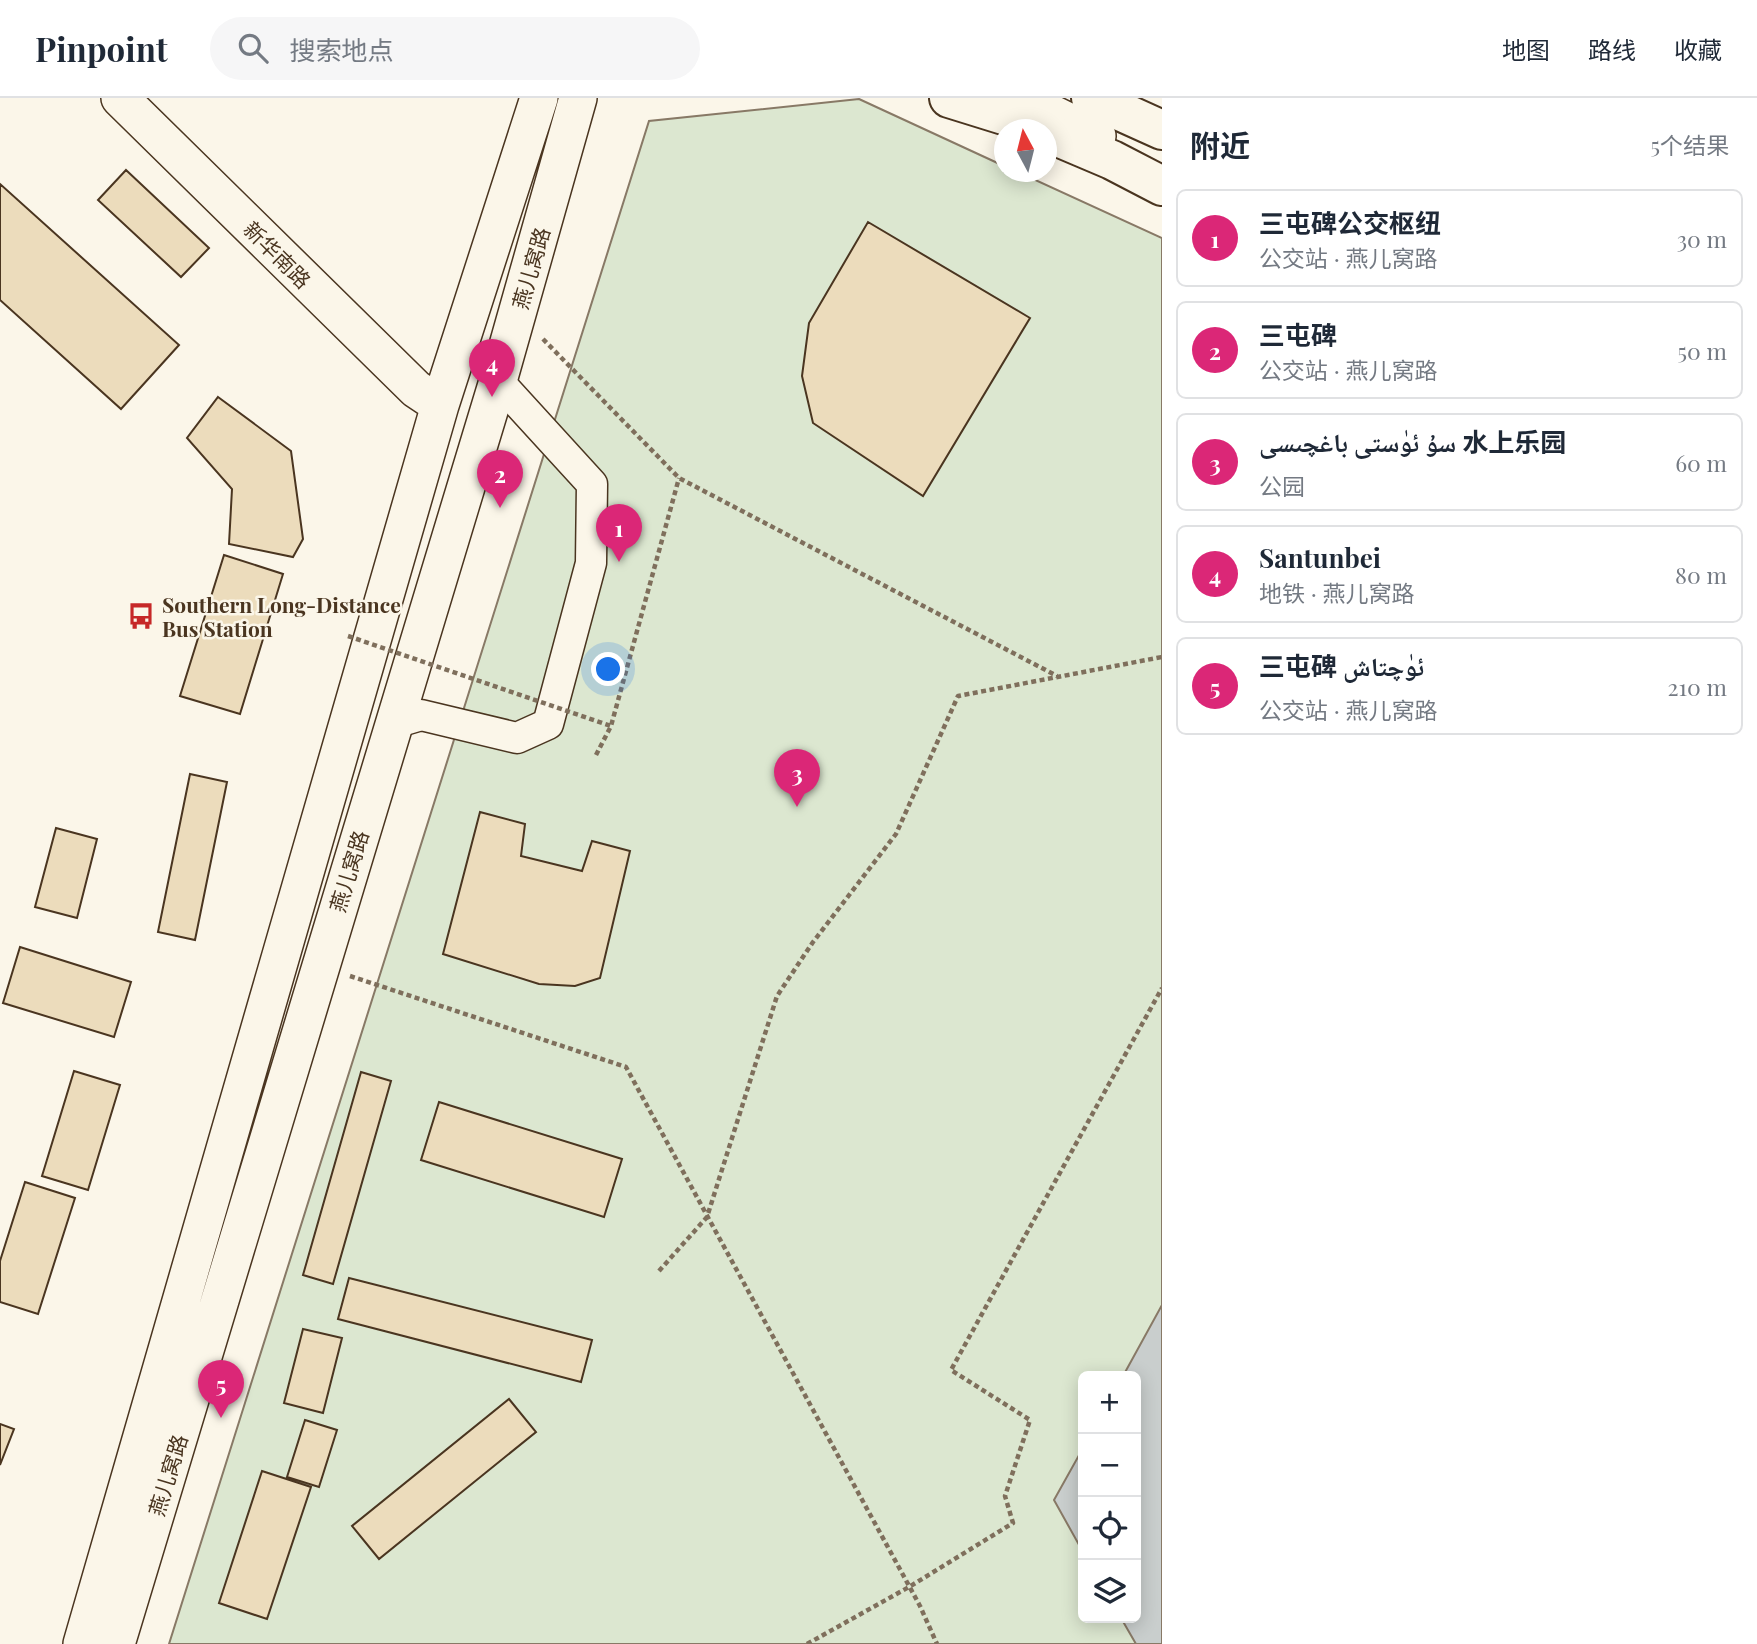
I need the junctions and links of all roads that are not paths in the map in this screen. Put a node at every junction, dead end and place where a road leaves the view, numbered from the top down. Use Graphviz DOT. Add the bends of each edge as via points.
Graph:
graph roads {
  1 [pos="120,98"];
  2 [pos="539,98"];
  3 [pos="578,98"];
  4 [pos="949,98"];
  5 [pos="1020,98"];
  6 [pos="1091,98"];
  7 [pos="1131,98"];
  8 [pos="1162,112"];
  9 [pos="1014,119"];
  10 [pos="1162,130"];
  11 [pos="1057,137"];
  12 [pos="1162,169"];
  13 [pos="1162,186"];
  14 [pos="498,381"];
  15 [pos="440,405"];
  16 [pos="394,723"];
  17 [pos="82,1644"];
  18 [pos="116,1644"];
  1 -- 15 [label="main road, 新华南路" via="416,389"];
  2 -- 15 [label="main road, 燕儿窝路"];
  3 -- 14 [label="main road, 燕儿窝路"];
  4 -- 9 [label="highway"];
  5 -- 12 [label="main road"];
  6 -- 10 [label="highway"];
  7 -- 8 [label="main road"];
  11 -- 13 [label="highway"];
  14 -- 16 [label="main road, 燕儿窝路"];
  14 -- 16 [label="lane" via="592,484 591,563 548,724 517,737 421,715"];
  15 -- 17 [label="main road, 燕儿窝路"];
  16 -- 18 [label="main road, 燕儿窝路"];
}
